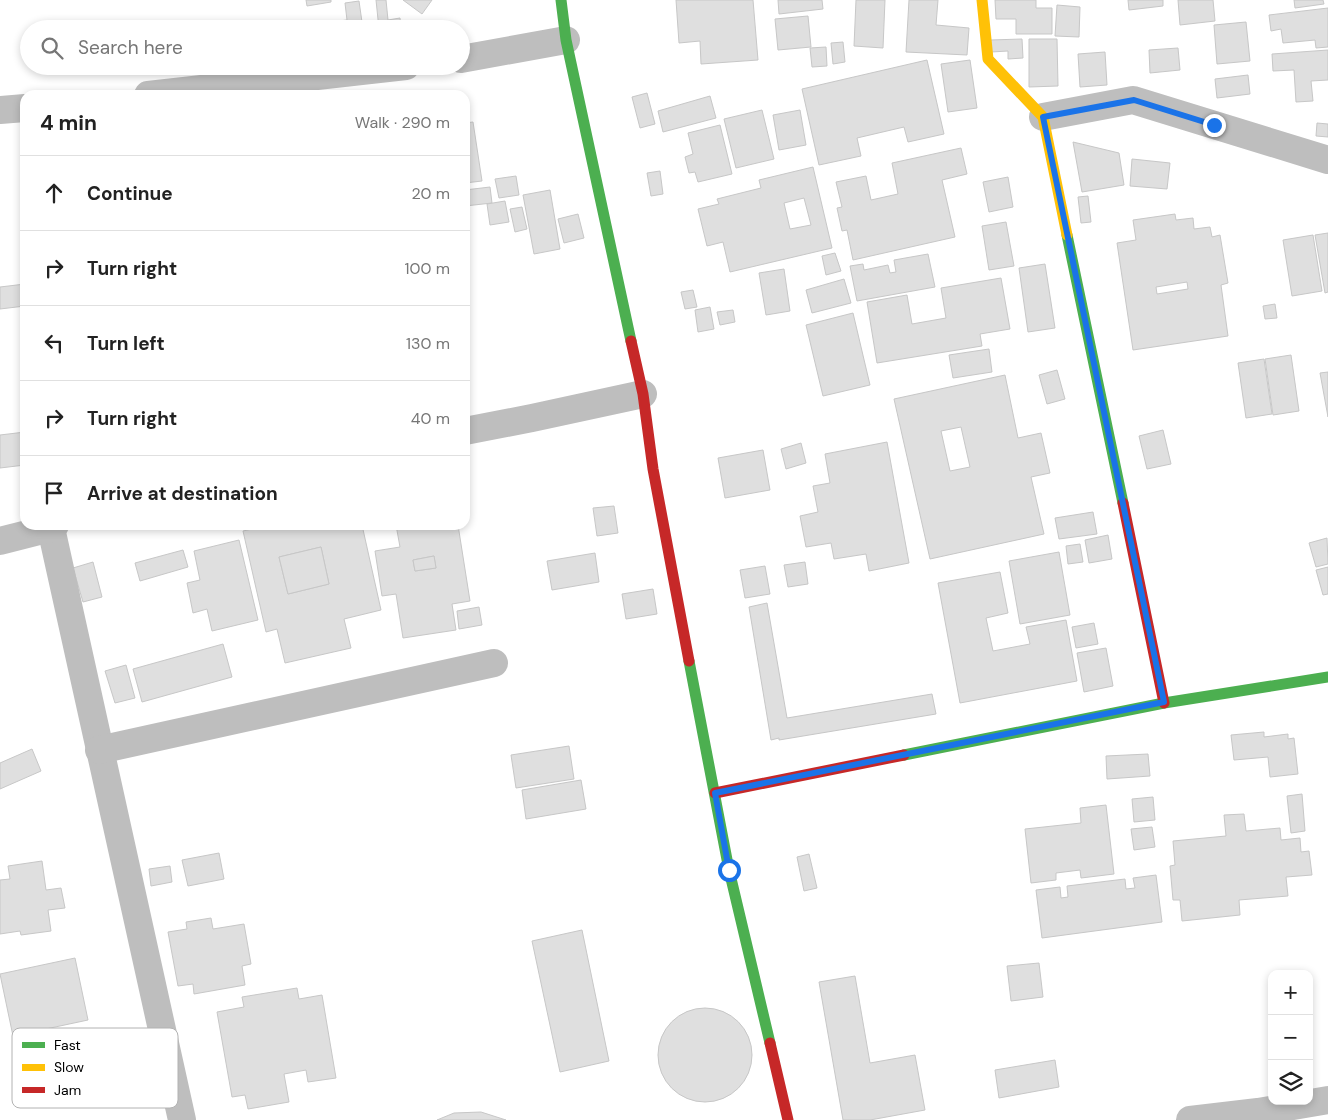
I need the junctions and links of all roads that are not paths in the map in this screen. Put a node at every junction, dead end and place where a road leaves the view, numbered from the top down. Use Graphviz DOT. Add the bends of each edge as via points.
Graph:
graph roads {
  1 [pos="561,0"];
  2 [pos="982,0"];
  3 [pos="566,40"];
  4 [pos="470,58"];
  5 [pos="326,75"];
  6 [pos="192,90"];
  7 [pos="20,108"];
  8 [pos="0,110"];
  9 [pos="1043,117"];
  10 [pos="1328,160"];
  11 [pos="643,394"];
  12 [pos="470,430"];
  13 [pos="42,530"];
  14 [pos="54,530"];
  15 [pos="0,541"];
  16 [pos="494,663"];
  17 [pos="1328,678"];
  18 [pos="1164,702"];
  19 [pos="99,750"];
  20 [pos="715,793"];
  21 [pos="161,1028"];
  22 [pos="1328,1100"];
  23 [pos="178,1102"];
  24 [pos="182,1120"];
  25 [pos="788,1120"];
  26 [pos="1190,1120"];
  1 -- 3 [label="street"];
  2 -- 9 [label="street" via="988,59"];
  3 -- 4 [label="street"];
  3 -- 11 [label="street"];
  5 -- 6 [label="street"];
  7 -- 8 [label="street"];
  9 -- 10 [label="street" via="1134,100"];
  9 -- 18 [label="street"];
  11 -- 12 [label="street"];
  11 -- 20 [label="street" via="653,469"];
  13 -- 15 [label="street"];
  14 -- 19 [label="street"];
  16 -- 19 [label="street"];
  17 -- 18 [label="street"];
  18 -- 20 [label="street"];
  19 -- 21 [label="street"];
  20 -- 25 [label="street" via="729,870"];
  22 -- 26 [label="street"];
  23 -- 24 [label="street"];
}
